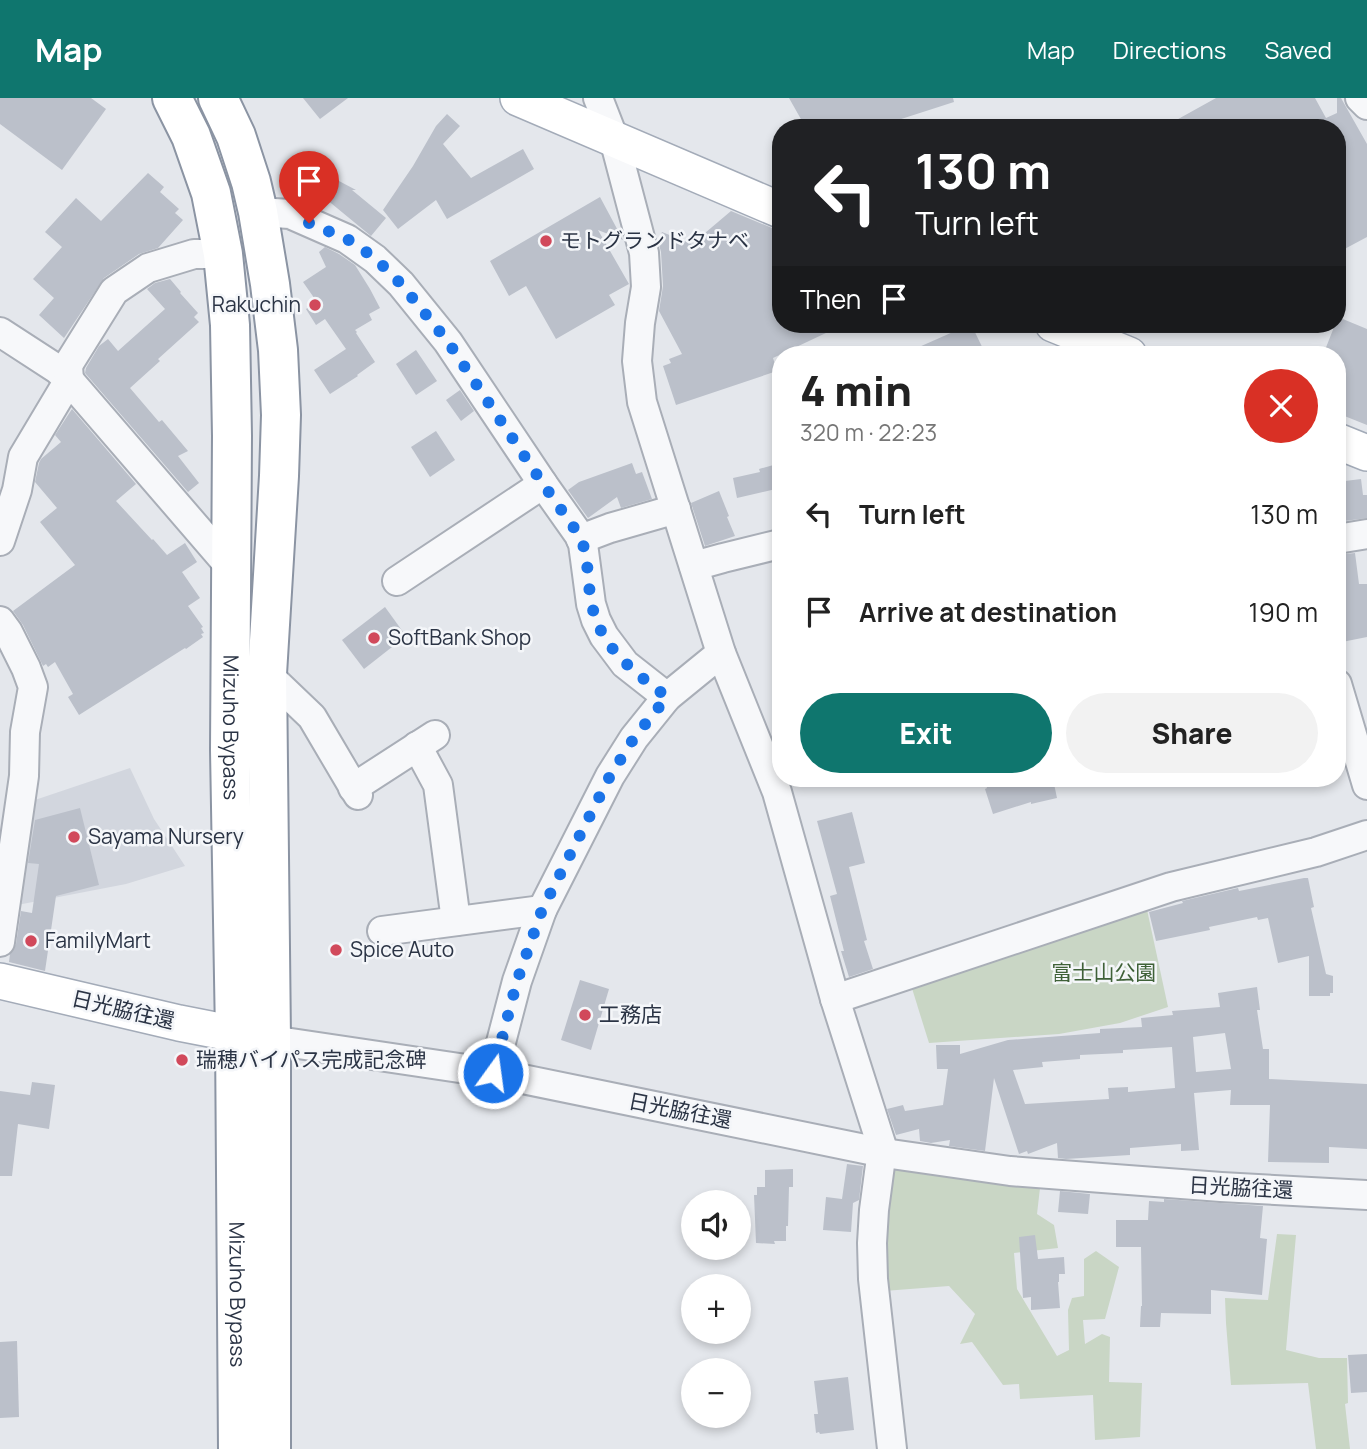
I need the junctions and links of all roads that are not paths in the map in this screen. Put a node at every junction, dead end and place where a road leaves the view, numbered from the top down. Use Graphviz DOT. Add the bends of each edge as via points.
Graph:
graph roads {
  1 [pos="172,98"];
  2 [pos="218,98"];
  3 [pos="517,98"];
  4 [pos="598,98"];
  5 [pos="1360,98"];
  6 [pos="1367,105"];
  7 [pos="614,139"];
  8 [pos="772,208"];
  9 [pos="258,212"];
  10 [pos="223,254"];
  11 [pos="0,332"];
  12 [pos="1075,333"];
  13 [pos="1107,346"];
  14 [pos="69,380"];
  15 [pos="1346,444"];
  16 [pos="1367,453"];
  17 [pos="543,484"];
  18 [pos="676,509"];
  19 [pos="1367,534"];
  20 [pos="1346,538"];
  21 [pos="581,539"];
  22 [pos="0,541"];
  23 [pos="772,546"];
  24 [pos="694,566"];
  25 [pos="232,569"];
  26 [pos="397,581"];
  27 [pos="0,621"];
  28 [pos="721,653"];
  29 [pos="267,674"];
  30 [pos="667,697"];
  31 [pos="1346,714"];
  32 [pos="772,780"];
  33 [pos="1367,785"];
  34 [pos="775,787"];
  35 [pos="1367,835"];
  36 [pos="542,910"];
  37 [pos="456,921"];
  38 [pos="382,931"];
  39 [pos="0,943"];
  40 [pos="0,981"];
  41 [pos="835,999"];
  42 [pos="253,1037"];
  43 [pos="493,1073"];
  44 [pos="884,1153"];
  45 [pos="1367,1195"];
  46 [pos="238,1449"];
  47 [pos="271,1449"];
  48 [pos="892,1449"];
  1 -- 10 [label="highway, Mizuho Bypass" via="211,193"];
  2 -- 9 [label="highway, Mizuho Bypass" via="236,136"];
  3 -- 7 [label="main road"];
  4 -- 7 [label="street"];
  5 -- 6 [label="street"];
  7 -- 8 [label="main road"];
  7 -- 18 [label="street" via="644,253 646,287 637,362 642,402"];
  9 -- 17 [label="street" via="290,215 347,239 375,258 448,342"];
  9 -- 29 [label="highway, Mizuho Bypass" via="278,350 282,415"];
  10 -- 14 [label="street" via="194,254 148,268 114,291 71,360"];
  10 -- 25 [label="highway, Mizuho Bypass" via="230,325"];
  11 -- 14 [label="street"];
  12 -- 13 [label="main road"];
  14 -- 22 [label="street" via="23,457"];
  14 -- 25 [label="street"];
  15 -- 16 [label="main road"];
  17 -- 21 [label="street"];
  17 -- 26 [label="street"];
  18 -- 21 [label="street"];
  18 -- 24 [label="street"];
  19 -- 20 [label="street"];
  21 -- 30 [label="street" via="591,604 604,636 625,664"];
  23 -- 24 [label="street"];
  24 -- 28 [label="street"];
  25 -- 42 [label="highway, Mizuho Bypass" via="230,750"];
  27 -- 39 [label="street" via="33,688"];
  28 -- 30 [label="street"];
  28 -- 32 [label="street"];
  29 -- 37 [label="street" via="312,717 355,791 426,741 438,785"];
  29 -- 42 [label="highway, Mizuho Bypass"];
  30 -- 36 [label="street" via="610,776"];
  31 -- 33 [label="street"];
  34 -- 41 [label="street"];
  35 -- 41 [label="street" via="1171,887"];
  36 -- 37 [label="street"];
  36 -- 43 [label="street" via="517,981"];
  37 -- 38 [label="street"];
  40 -- 42 [label="main road, 日光脇往還"];
  41 -- 44 [label="street"];
  42 -- 43 [label="street, 日光脇往還"];
  42 -- 46 [label="highway, Mizuho Bypass"];
  42 -- 47 [label="highway, Mizuho Bypass"];
  43 -- 44 [label="street, 日光脇往還"];
  44 -- 45 [label="street, 日光脇往還" via="1024,1172"];
  44 -- 48 [label="street" via="872,1243"];
}
